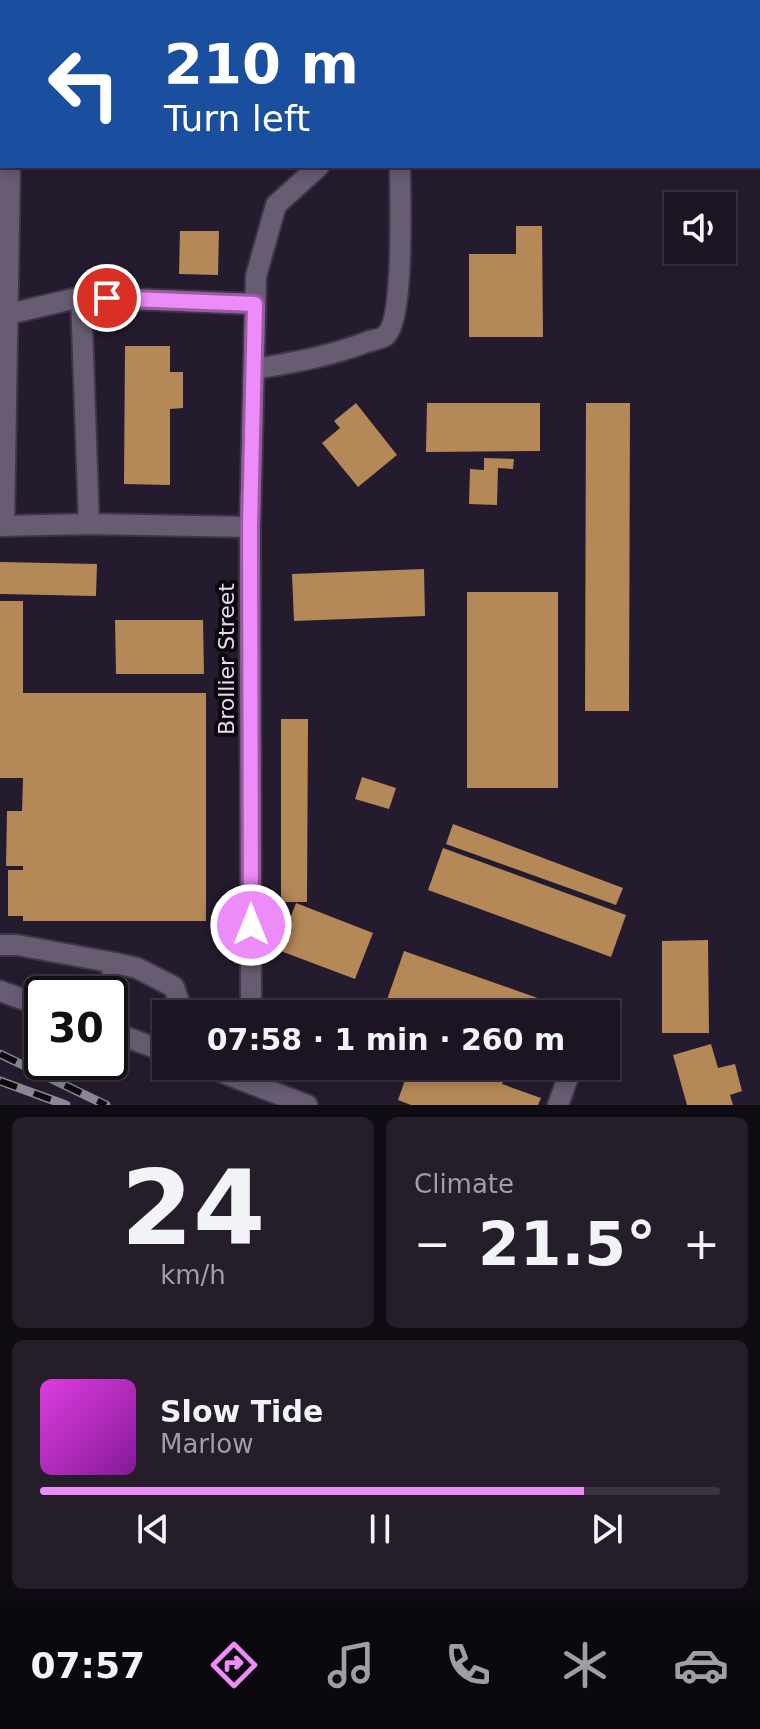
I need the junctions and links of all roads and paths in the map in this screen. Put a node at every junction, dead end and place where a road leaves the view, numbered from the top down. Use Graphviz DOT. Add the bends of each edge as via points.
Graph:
graph roads {
  1 [pos="10,168"];
  2 [pos="317,168"];
  3 [pos="400,168"];
  4 [pos="81,297"];
  5 [pos="255,304"];
  6 [pos="4,316"];
  7 [pos="254,369"];
  8 [pos="89,524"];
  9 [pos="2,526"];
  10 [pos="250,527"];
  11 [pos="0,945"];
  12 [pos="115,963"];
  13 [pos="112,976"];
  14 [pos="0,991"];
  15 [pos="24,1000"];
  16 [pos="178,1000"];
  17 [pos="251,1000"];
  18 [pos="128,1038"];
  19 [pos="152,1047"];
  20 [pos="260,1080"];
  21 [pos="567,1080"];
  22 [pos="307,1105"];
  23 [pos="558,1105"];
  1 -- 6 [label="street"];
  2 -- 5 [label="street, Brollier Street" via="276,205 256,276"];
  3 -- 7 [label="street" via="398,283 394,322 385,336 297,363"];
  4 -- 5 [label="street"];
  4 -- 6 [label="street"];
  4 -- 8 [label="street"];
  5 -- 7 [label="street, Brollier Street"];
  6 -- 9 [label="street"];
  7 -- 10 [label="street, Brollier Street"];
  8 -- 9 [label="street"];
  8 -- 10 [label="street"];
  10 -- 17 [label="street, Brollier Street"];
  11 -- 12 [label="street"];
  12 -- 13 [label="street"];
  12 -- 16 [label="street" via="174,987"];
  14 -- 15 [label="street"];
  18 -- 19 [label="street"];
  20 -- 22 [label="street"];
  21 -- 23 [label="street"];
}
